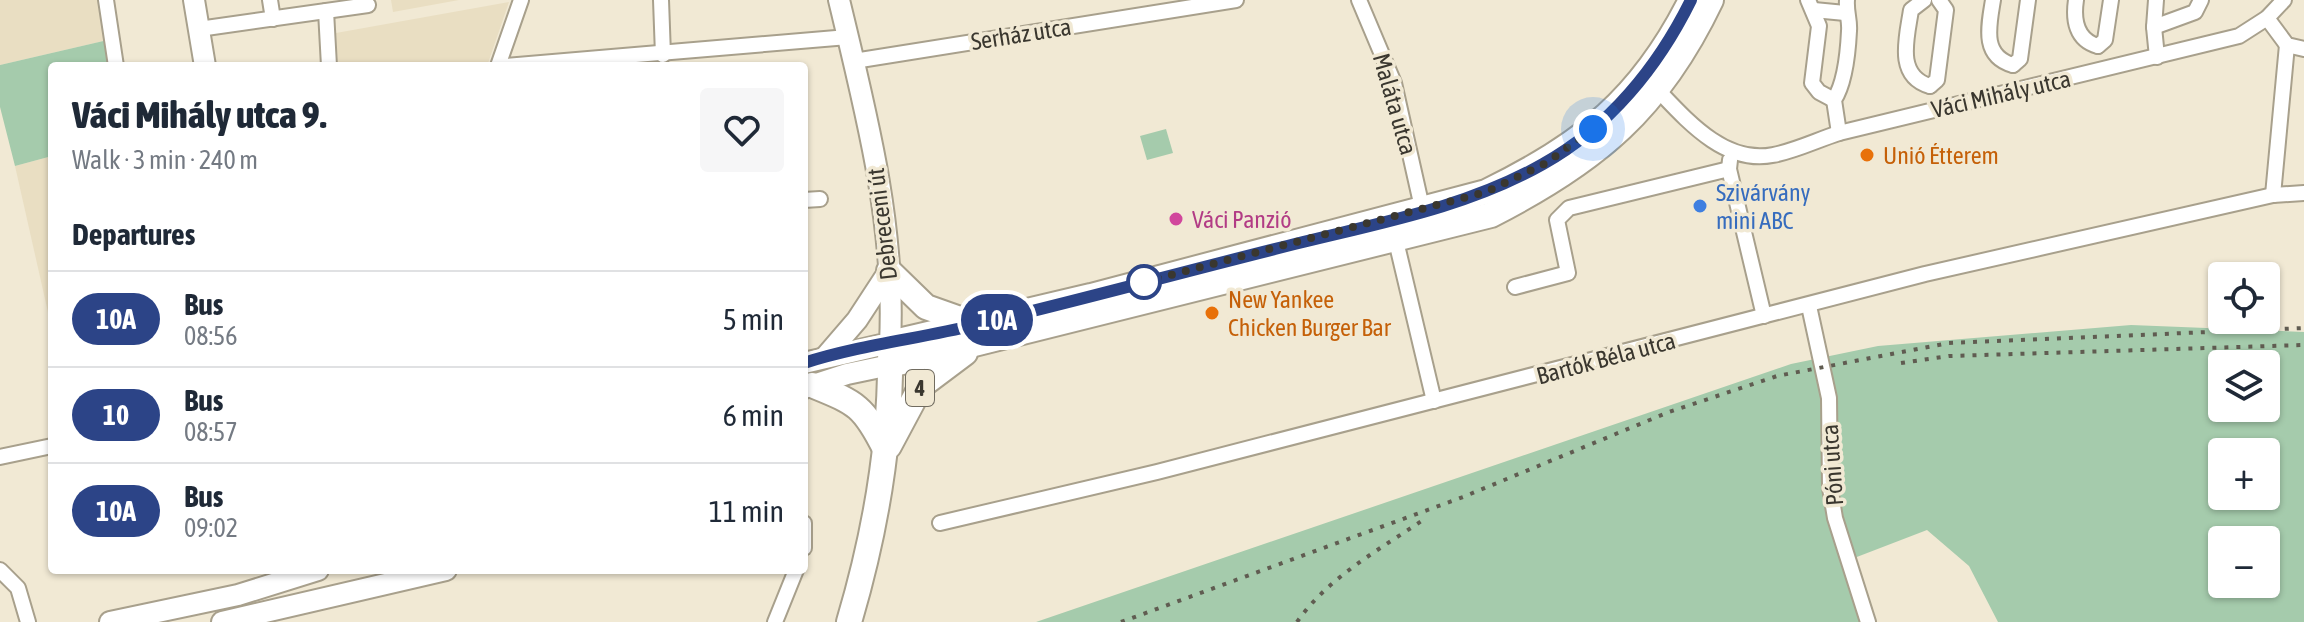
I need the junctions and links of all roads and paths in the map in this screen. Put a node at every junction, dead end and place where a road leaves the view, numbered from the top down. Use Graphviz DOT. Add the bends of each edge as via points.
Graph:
graph roads {
  1 [pos="106,0"];
  2 [pos="194,0"];
  3 [pos="270,0"];
  4 [pos="521,0"];
  5 [pos="661,0"];
  6 [pos="839,0"];
  7 [pos="1236,0"];
  8 [pos="1359,0"];
  9 [pos="1691,0"];
  10 [pos="1711,0"];
  11 [pos="1924,0"];
  12 [pos="1939,0"];
  13 [pos="1993,0"];
  14 [pos="2028,0"];
  15 [pos="2076,0"];
  16 [pos="2111,0"];
  17 [pos="2156,0"];
  18 [pos="2201,0"];
  19 [pos="2284,0"];
  20 [pos="368,5"];
  21 [pos="1811,5"];
  22 [pos="1846,7"];
  23 [pos="326,11"];
  24 [pos="2267,18"];
  25 [pos="273,19"];
  26 [pos="2154,27"];
  27 [pos="199,29"];
  28 [pos="848,37"];
  29 [pos="2287,45"];
  30 [pos="2098,46"];
  31 [pos="2304,49"];
  32 [pos="663,55"];
  33 [pos="2157,57"];
  34 [pos="854,61"];
  35 [pos="115,62"];
  36 [pos="204,62"];
  37 [pos="329,62"];
  38 [pos="499,62"];
  39 [pos="562,62"];
  40 [pos="2013,65"];
  41 [pos="2103,70"];
  42 [pos="1651,84"];
  43 [pos="1930,86"];
  44 [pos="2018,89"];
  45 [pos="1834,100"];
  46 [pos="1935,109"];
  47 [pos="1839,133"];
  48 [pos="1731,151"];
  49 [pos="1729,169"];
  50 [pos="2304,193"];
  51 [pos="2273,195"];
  52 [pos="820,199"];
  53 [pos="808,200"];
  54 [pos="1423,212"];
  55 [pos="1396,241"];
  56 [pos="889,271"];
  57 [pos="1515,287"];
  58 [pos="1809,306"];
  59 [pos="1764,316"];
  60 [pos="977,335"];
  61 [pos="890,354"];
  62 [pos="826,356"];
  63 [pos="808,378"];
  64 [pos="808,379"];
  65 [pos="808,379"];
  66 [pos="1434,401"];
  67 [pos="48,447"];
  68 [pos="886,451"];
  69 [pos="0,457"];
  70 [pos="940,523"];
  71 [pos="0,570"];
  72 [pos="291,574"];
  73 [pos="429,574"];
  74 [pos="794,574"];
  75 [pos="270,577"];
  76 [pos="278,609"];
  77 [pos="28,622"];
  78 [pos="110,622"];
  79 [pos="222,622"];
  80 [pos="775,622"];
  81 [pos="849,622"];
  82 [pos="1868,622"];
  1 -- 35 [label="street"];
  2 -- 27 [label="main road"];
  3 -- 25 [label="street"];
  4 -- 38 [label="street"];
  5 -- 32 [label="street"];
  6 -- 28 [label="main road, Debreceni út"];
  7 -- 34 [label="street, Serház utca"];
  8 -- 54 [label="street, Maláta utca" via="1394,83"];
  9 -- 42 [label="main road, 4"];
  10 -- 42 [label="main road, 4"];
  11 -- 43 [label="street" via="1911,10 1904,58 1914,79"];
  12 -- 43 [label="street" via="1946,10 1937,80"];
  13 -- 40 [label="street" via="1987,37 1997,58"];
  14 -- 40 [label="street" via="2020,59"];
  15 -- 30 [label="street" via="2073,18 2083,39"];
  16 -- 30 [label="street" via="2105,40"];
  17 -- 26 [label="street"];
  18 -- 26 [label="street" via="2195,12"];
  19 -- 24 [label="street, Váci Mihály utca"];
  20 -- 23 [label="street"];
  21 -- 22 [label="street"];
  21 -- 45 [label="street" via="1819,26 1812,83"];
  22 -- 45 [label="street" via="1850,28"];
  23 -- 25 [label="street"];
  23 -- 37 [label="street"];
  24 -- 29 [label="street"];
  24 -- 33 [label="street, Váci Mihály utca" via="2239,36"];
  25 -- 27 [label="street"];
  26 -- 33 [label="street"];
  27 -- 36 [label="main road"];
  28 -- 32 [label="street"];
  28 -- 34 [label="main road, Debreceni út"];
  29 -- 31 [label="street"];
  29 -- 51 [label="street"];
  30 -- 41 [label="street"];
  32 -- 39 [label="street"];
  33 -- 41 [label="street, Váci Mihály utca"];
  34 -- 56 [label="main road, Debreceni út" via="880,192"];
  40 -- 44 [label="street"];
  41 -- 44 [label="street, Váci Mihály utca"];
  42 -- 48 [label="street, Váci Mihály utca" via="1711,141"];
  42 -- 54 [label="main road, 4" via="1546,163 1486,192"];
  42 -- 55 [label="main road, 4" via="1602,148 1547,186 1491,215"];
  43 -- 46 [label="street"];
  44 -- 46 [label="street, Váci Mihály utca"];
  45 -- 47 [label="street"];
  46 -- 47 [label="street, Váci Mihály utca"];
  47 -- 48 [label="street, Váci Mihály utca" via="1774,155"];
  48 -- 49 [label="street"];
  49 -- 57 [label="street" via="1569,208 1557,220 1568,273"];
  49 -- 59 [label="street"];
  50 -- 51 [label="street, Bartók Béla utca"];
  51 -- 58 [label="street, Bartók Béla utca" via="1925,274"];
  52 -- 53 [label="street"];
  54 -- 60 [label="main road, 4"];
  55 -- 60 [label="main road, 4"];
  55 -- 66 [label="street"];
  56 -- 60 [label="main road" via="926,307"];
  56 -- 61 [label="main road, Debreceni út"];
  56 -- 62 [label="main road"];
  58 -- 59 [label="street, Bartók Béla utca"];
  58 -- 82 [label="street, Póni utca" via="1829,398 1835,518"];
  59 -- 66 [label="street, Bartók Béla utca"];
  60 -- 61 [label="main road, 4"];
  60 -- 68 [label="main road, Debreceni út / 4" via="921,386"];
  61 -- 62 [label="main road"];
  61 -- 64 [label="main road"];
  61 -- 68 [label="main road, Debreceni út / 4"];
  62 -- 63 [label="main road"];
  65 -- 68 [label="main road" via="868,415"];
  66 -- 70 [label="street, Bartók Béla utca"];
  67 -- 69 [label="street"];
  68 -- 81 [label="main road, Debreceni út / 4"];
  71 -- 77 [label="street" via="18,588"];
  72 -- 75 [label="main road"];
  73 -- 76 [label="main road"];
  74 -- 80 [label="street"];
  75 -- 76 [label="main road"];
  75 -- 78 [label="main road"];
  76 -- 79 [label="main road"];
}
